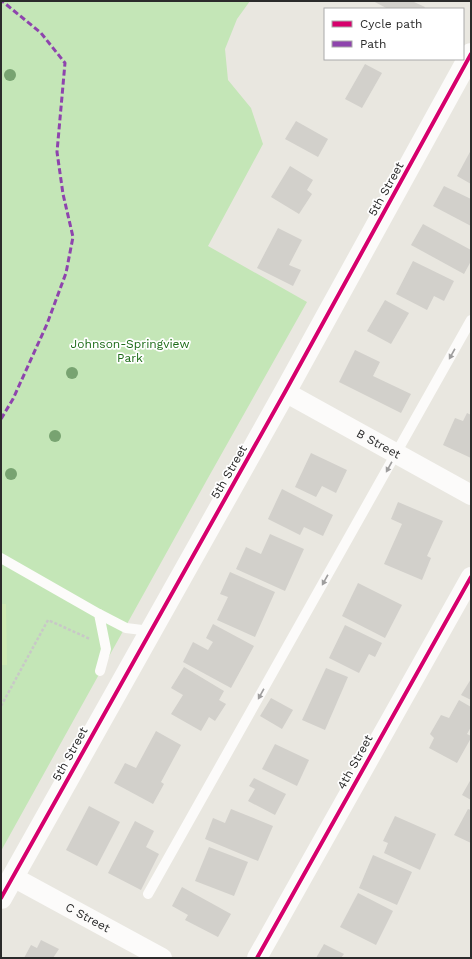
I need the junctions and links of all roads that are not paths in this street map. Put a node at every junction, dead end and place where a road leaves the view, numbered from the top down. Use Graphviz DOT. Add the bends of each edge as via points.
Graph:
graph roads {
  1 [pos="471,54"];
  2 [pos="471,320"];
  3 [pos="285,392"];
  4 [pos="396,454"];
  5 [pos="471,495"];
  6 [pos="1,558"];
  7 [pos="471,577"];
  8 [pos="99,614"];
  9 [pos="150,631"];
  10 [pos="100,671"];
  11 [pos="13,877"];
  12 [pos="148,894"];
  13 [pos="1,898"];
  14 [pos="162,958"];
  15 [pos="257,958"];
  1 -- 3 [label="street, 5th Street"];
  2 -- 4 [label="lane, one-way"];
  3 -- 4 [label="street, B Street"];
  3 -- 9 [label="street, 5th Street"];
  4 -- 5 [label="street, B Street"];
  4 -- 12 [label="lane, one-way"];
  6 -- 8 [label="lane"];
  7 -- 15 [label="street, 4th Street"];
  8 -- 9 [label="lane" via="126,628"];
  8 -- 10 [label="lane" via="106,649"];
  9 -- 11 [label="street, 5th Street"];
  11 -- 13 [label="street, 5th Street"];
  11 -- 14 [label="street, C Street"];
}
